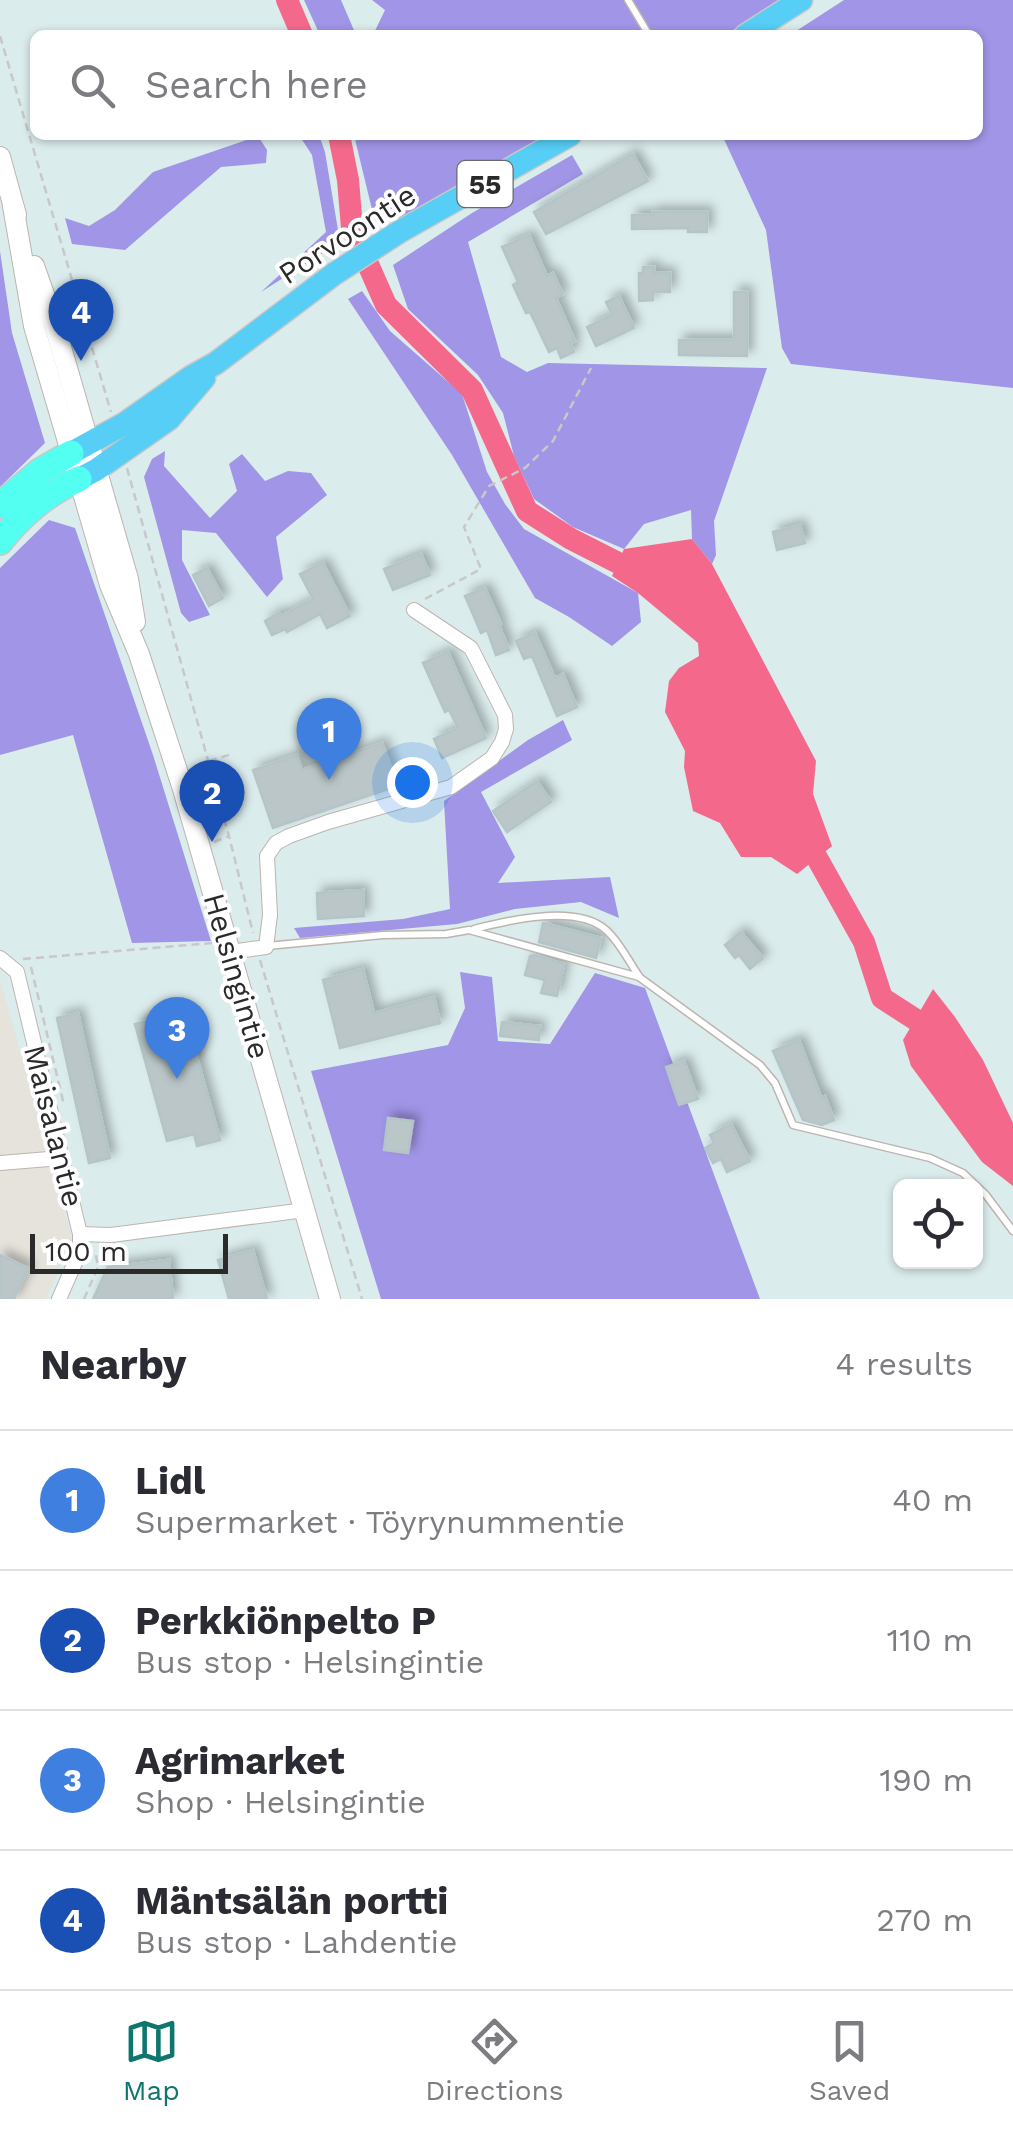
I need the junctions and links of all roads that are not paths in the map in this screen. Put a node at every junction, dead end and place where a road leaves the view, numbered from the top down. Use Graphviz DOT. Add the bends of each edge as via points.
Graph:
graph roads {
  1 [pos="628,0"];
  2 [pos="801,0"];
  3 [pos="646,30"];
  4 [pos="754,30"];
  5 [pos="561,140"];
  6 [pos="0,157"];
  7 [pos="216,364"];
  8 [pos="79,449"];
  9 [pos="87,474"];
  10 [pos="0,505"];
  11 [pos="0,542"];
  12 [pos="414,610"];
  13 [pos="469,930"];
  14 [pos="230,947"];
  15 [pos="261,948"];
  16 [pos="0,958"];
  17 [pos="639,977"];
  18 [pos="61,1158"];
  19 [pos="0,1163"];
  20 [pos="305,1210"];
  21 [pos="1013,1231"];
  22 [pos="80,1234"];
  23 [pos="59,1299"];
  24 [pos="330,1299"];
  1 -- 3 [label="lane"];
  2 -- 4 [label="main road"];
  5 -- 7 [label="main road, Porvoontie / 55" via="334,274"];
  6 -- 8 [label="main road, Helsingintie" via="34,326"];
  7 -- 8 [label="main road, Porvoontie / 55"];
  7 -- 9 [label="main road, Porvoontie / 55" via="169,419"];
  8 -- 9 [label="main road, Helsingintie"];
  8 -- 10 [label="highway" via="40,470"];
  9 -- 11 [label="highway" via="16,522"];
  9 -- 14 [label="main road, Helsingintie" via="110,585 139,654"];
  12 -- 15 [label="street" via="471,648 505,716 502,742 492,758 451,787 276,843 267,856 270,916"];
  13 -- 15 [label="lane"];
  13 -- 17 [label="lane"];
  13 -- 17 [label="lane" via="514,919 580,917 608,931"];
  14 -- 15 [label="street"];
  14 -- 20 [label="main road, Helsingintie"];
  16 -- 18 [label="street, Maisalantie" via="16,972"];
  17 -- 21 [label="lane" via="760,1065 793,1125 930,1158 963,1173"];
  18 -- 19 [label="street"];
  18 -- 22 [label="street, Maisalantie"];
  20 -- 22 [label="street"];
  20 -- 24 [label="main road, Helsingintie"];
  22 -- 23 [label="street, Maisalantie" via="80,1251"];
}
